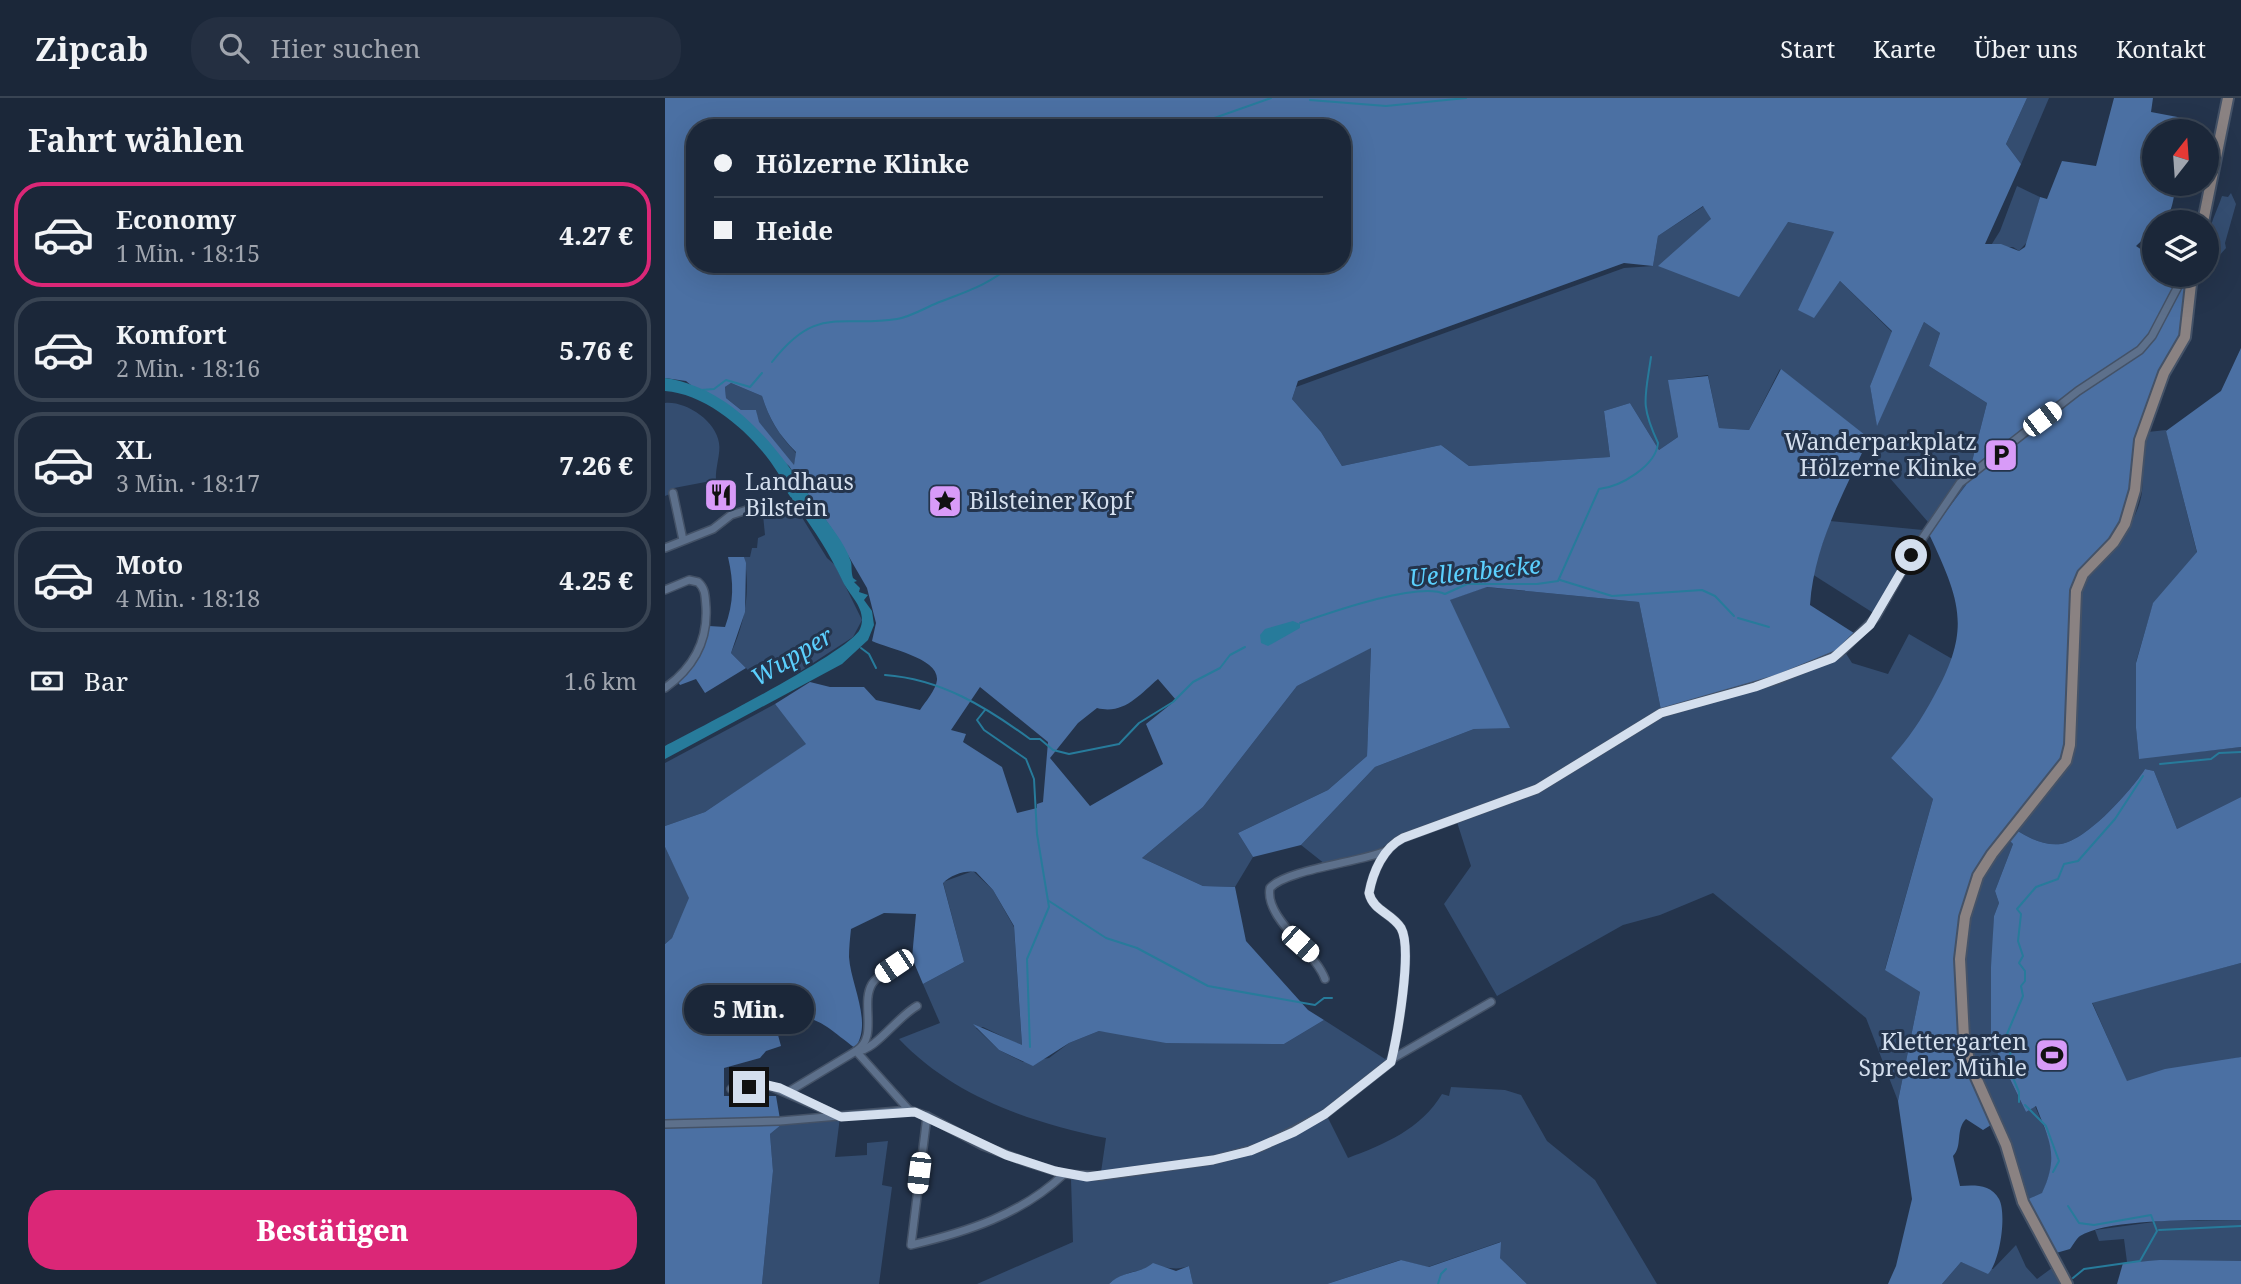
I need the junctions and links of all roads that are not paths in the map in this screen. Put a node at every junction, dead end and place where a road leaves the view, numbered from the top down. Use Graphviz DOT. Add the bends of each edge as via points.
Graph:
graph roads {
  1 [pos="2228,98"];
  2 [pos="2205,210"];
  3 [pos="2178,287"];
  4 [pos="2191,287"];
  5 [pos="673,493"];
  6 [pos="750,509"];
  7 [pos="683,540"];
  8 [pos="665,548"];
  9 [pos="665,590"];
  10 [pos="665,688"];
  11 [pos="1387,850"];
  12 [pos="894,966"];
  13 [pos="1325,979"];
  14 [pos="1491,1002"];
  15 [pos="917,1006"];
  16 [pos="856,1051"];
  17 [pos="1392,1059"];
  18 [pos="731,1089"];
  19 [pos="788,1092"];
  20 [pos="909,1111"];
  21 [pos="927,1116"];
  22 [pos="841,1117"];
  23 [pos="665,1124"];
  24 [pos="1064,1174"];
  25 [pos="2066,1283"];
  1 -- 2 [label="street"];
  3 -- 11 [label="street" via="2140,350 2078,391 1960,483 1876,617 1839,654 1767,683 1661,713 1537,789 1400,839"];
  4 -- 25 [label="street" via="2185,337 2164,373 2140,440 2126,524 2083,574 2075,591 2066,761 1982,868 1961,936 1964,1038 1970,1063 2006,1146 2023,1202"];
  5 -- 7 [label="street"];
  6 -- 7 [label="street"];
  7 -- 8 [label="street"];
  9 -- 10 [label="street" via="689,580 698,582 706,605 702,644 685,671"];
  11 -- 13 [label="street" via="1270,887 1274,909 1317,959"];
  11 -- 17 [label="street" via="1369,893 1375,906 1400,927 1407,950"];
  12 -- 16 [label="street" via="872,984 866,1001 866,1038"];
  14 -- 17 [label="street"];
  15 -- 16 [label="street" via="902,1014 870,1048"];
  16 -- 19 [label="street"];
  16 -- 20 [label="street"];
  17 -- 24 [label="street" via="1325,1114 1250,1151 1101,1176"];
  18 -- 19 [label="street" via="767,1085"];
  19 -- 22 [label="street"];
  20 -- 21 [label="street"];
  20 -- 22 [label="street"];
  21 -- 24 [label="street" via="983,1146"];
  21 -- 24 [label="street" via="911,1245 995,1219"];
  22 -- 23 [label="street"];
}
